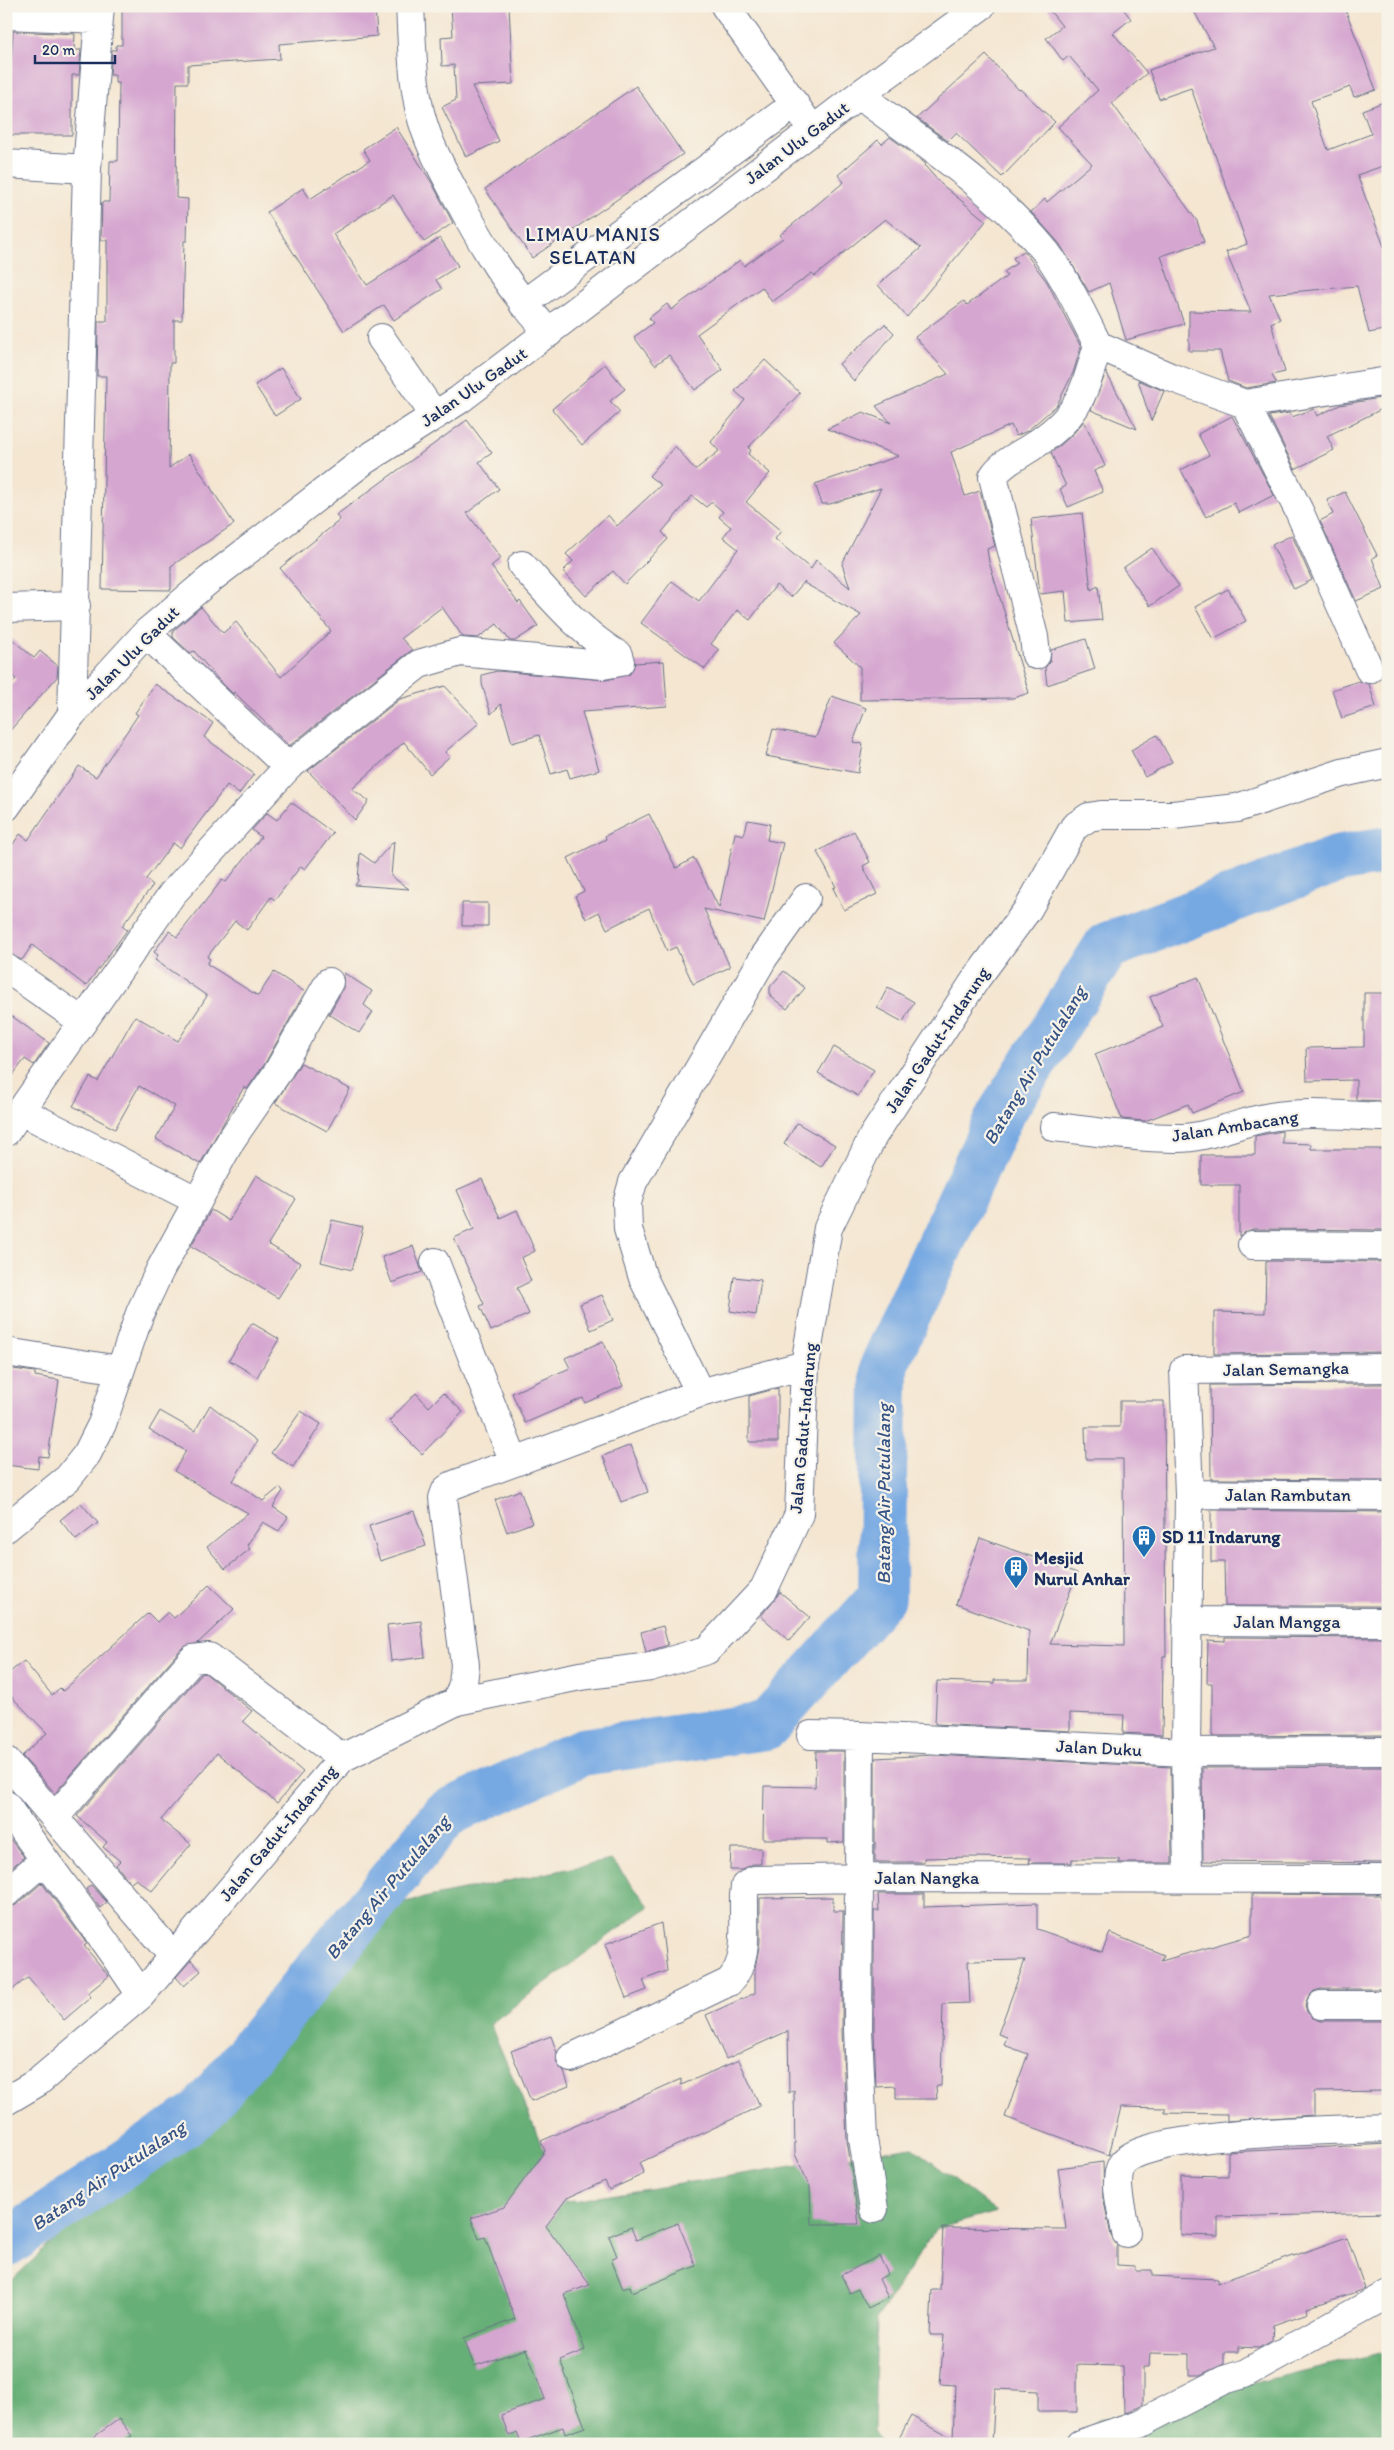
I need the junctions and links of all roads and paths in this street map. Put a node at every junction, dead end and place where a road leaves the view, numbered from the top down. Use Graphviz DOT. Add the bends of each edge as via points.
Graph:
graph roads {
  1 [pos="410,6"];
  2 [pos="725,6"];
  3 [pos="981,6"];
  4 [pos="100,12"];
  5 [pos="6,15"];
  6 [pos="859,95"];
  7 [pos="795,104"];
  8 [pos="812,132"];
  9 [pos="6,164"];
  10 [pos="87,169"];
  11 [pos="523,304"];
  12 [pos="549,333"];
  13 [pos="381,338"];
  14 [pos="1098,345"];
  15 [pos="1388,381"];
  16 [pos="1245,404"];
  17 [pos="435,416"];
  18 [pos="522,565"];
  19 [pos="76,606"];
  20 [pos="6,608"];
  21 [pos="146,633"];
  22 [pos="1036,655"];
  23 [pos="1369,669"];
  24 [pos="72,714"];
  25 [pos="1388,763"];
  26 [pos="288,767"];
  27 [pos="6,807"];
  28 [pos="806,898"];
  29 [pos="6,968"];
  30 [pos="329,982"];
  31 [pos="83,1022"];
  32 [pos="1388,1117"];
  33 [pos="14,1121"];
  34 [pos="1054,1127"];
  35 [pos="198,1201"];
  36 [pos="1252,1245"];
  37 [pos="1388,1246"];
  38 [pos="435,1262"];
  39 [pos="6,1352"];
  40 [pos="805,1365"];
  41 [pos="1388,1368"];
  42 [pos="120,1370"];
  43 [pos="700,1394"];
  44 [pos="514,1462"];
  45 [pos="1189,1494"];
  46 [pos="1388,1496"];
  47 [pos="6,1528"];
  48 [pos="1187,1621"];
  49 [pos="1388,1622"];
  50 [pos="457,1700"];
  51 [pos="811,1736"];
  52 [pos="860,1736"];
  53 [pos="1388,1751"];
  54 [pos="1186,1752"];
  55 [pos="342,1758"];
  56 [pos="6,1761"];
  57 [pos="6,1806"];
  58 [pos="54,1818"];
  59 [pos="43,1861"];
  60 [pos="860,1878"];
  61 [pos="1188,1878"];
  62 [pos="1388,1879"];
  63 [pos="6,1893"];
  64 [pos="173,1956"];
  65 [pos="141,1995"];
  66 [pos="1321,2005"];
  67 [pos="1388,2005"];
  68 [pos="571,2058"];
  69 [pos="6,2101"];
  70 [pos="1388,2128"];
  71 [pos="874,2209"];
  72 [pos="1126,2233"];
  73 [pos="1388,2294"];
  74 [pos="1080,2444"];
  1 -- 11 [label="street" via="414,80 431,143 487,254"];
  2 -- 7 [label="street"];
  3 -- 6 [label="street, Jalan Ulu Gadut"];
  4 -- 5 [label="street"];
  4 -- 10 [label="street"];
  6 -- 8 [label="street, Jalan Ulu Gadut"];
  6 -- 14 [label="street" via="969,178 1021,225 1046,253"];
  7 -- 8 [label="street"];
  7 -- 11 [label="street"];
  8 -- 12 [label="street, Jalan Ulu Gadut"];
  9 -- 10 [label="street"];
  10 -- 19 [label="street"];
  11 -- 12 [label="street"];
  12 -- 17 [label="street, Jalan Ulu Gadut"];
  13 -- 17 [label="street"];
  14 -- 16 [label="street" via="1170,378"];
  14 -- 22 [label="street" via="1078,404 1068,419 1000,468 993,477"];
  15 -- 16 [label="street"];
  16 -- 23 [label="street" via="1299,511"];
  17 -- 21 [label="street, Jalan Ulu Gadut" via="365,460 208,580"];
  18 -- 26 [label="street" via="566,614 598,643 618,655 620,662 603,665 460,652 419,664"];
  19 -- 20 [label="street"];
  19 -- 24 [label="street"];
  21 -- 24 [label="street, Jalan Ulu Gadut"];
  21 -- 26 [label="street"];
  24 -- 27 [label="street, Jalan Ulu Gadut"];
  25 -- 40 [label="street, Jalan Gadut-Indarung" via="1342,773 1238,808 1173,815 1101,815 1089,817 1074,827 1028,909 976,979 873,1136 828,1228"];
  26 -- 31 [label="street" via="172,894"];
  28 -- 43 [label="street" via="764,957 634,1182 627,1203 628,1229 643,1278"];
  29 -- 31 [label="street"];
  30 -- 35 [label="street" via="277,1073 231,1140"];
  31 -- 33 [label="street"];
  32 -- 34 [label="street, Jalan Ambacang" via="1272,1116 1248,1121 1222,1132 1176,1138"];
  33 -- 35 [label="street"];
  35 -- 42 [label="street" via="140,1313"];
  36 -- 37 [label="street"];
  38 -- 44 [label="street"];
  39 -- 42 [label="street"];
  40 -- 43 [label="street"];
  40 -- 50 [label="street, Jalan Gadut-Indarung" via="799,1514 764,1589 707,1650 650,1667 580,1676"];
  41 -- 45 [label="street, Jalan Semangka" via="1184,1370"];
  42 -- 47 [label="street" via="102,1424 87,1454 68,1478"];
  43 -- 44 [label="street"];
  44 -- 50 [label="street" via="453,1485 443,1498 465,1665"];
  45 -- 46 [label="street, Jalan Rambutan"];
  45 -- 48 [label="street"];
  48 -- 49 [label="street, Jalan Mangga"];
  48 -- 54 [label="street"];
  50 -- 55 [label="street, Jalan Gadut-Indarung"];
  51 -- 52 [label="street, Jalan Duku"];
  52 -- 54 [label="street, Jalan Duku"];
  52 -- 60 [label="street"];
  53 -- 54 [label="street, Jalan Duku"];
  54 -- 61 [label="street"];
  55 -- 58 [label="street" via="208,1657 197,1657"];
  55 -- 64 [label="street, Jalan Gadut-Indarung"];
  56 -- 58 [label="street"];
  57 -- 59 [label="street"];
  58 -- 64 [label="street"];
  59 -- 63 [label="street"];
  59 -- 65 [label="street" via="108,1944"];
  60 -- 61 [label="street, Jalan Nangka"];
  60 -- 68 [label="street, Jalan Nangka" via="754,1880 745,1886 743,1960 739,1972 729,1982"];
  60 -- 71 [label="street" via="858,2030 863,2140"];
  61 -- 62 [label="street, Jalan Nangka"];
  64 -- 65 [label="street, Jalan Gadut-Indarung"];
  65 -- 69 [label="street, Jalan Gadut-Indarung" via="38,2082"];
  66 -- 67 [label="street"];
  70 -- 72 [label="street" via="1219,2136 1188,2140 1130,2155 1121,2164 1118,2182"];
  73 -- 74 [label="street" via="1244,2374 1224,2380 1139,2424"];
}
